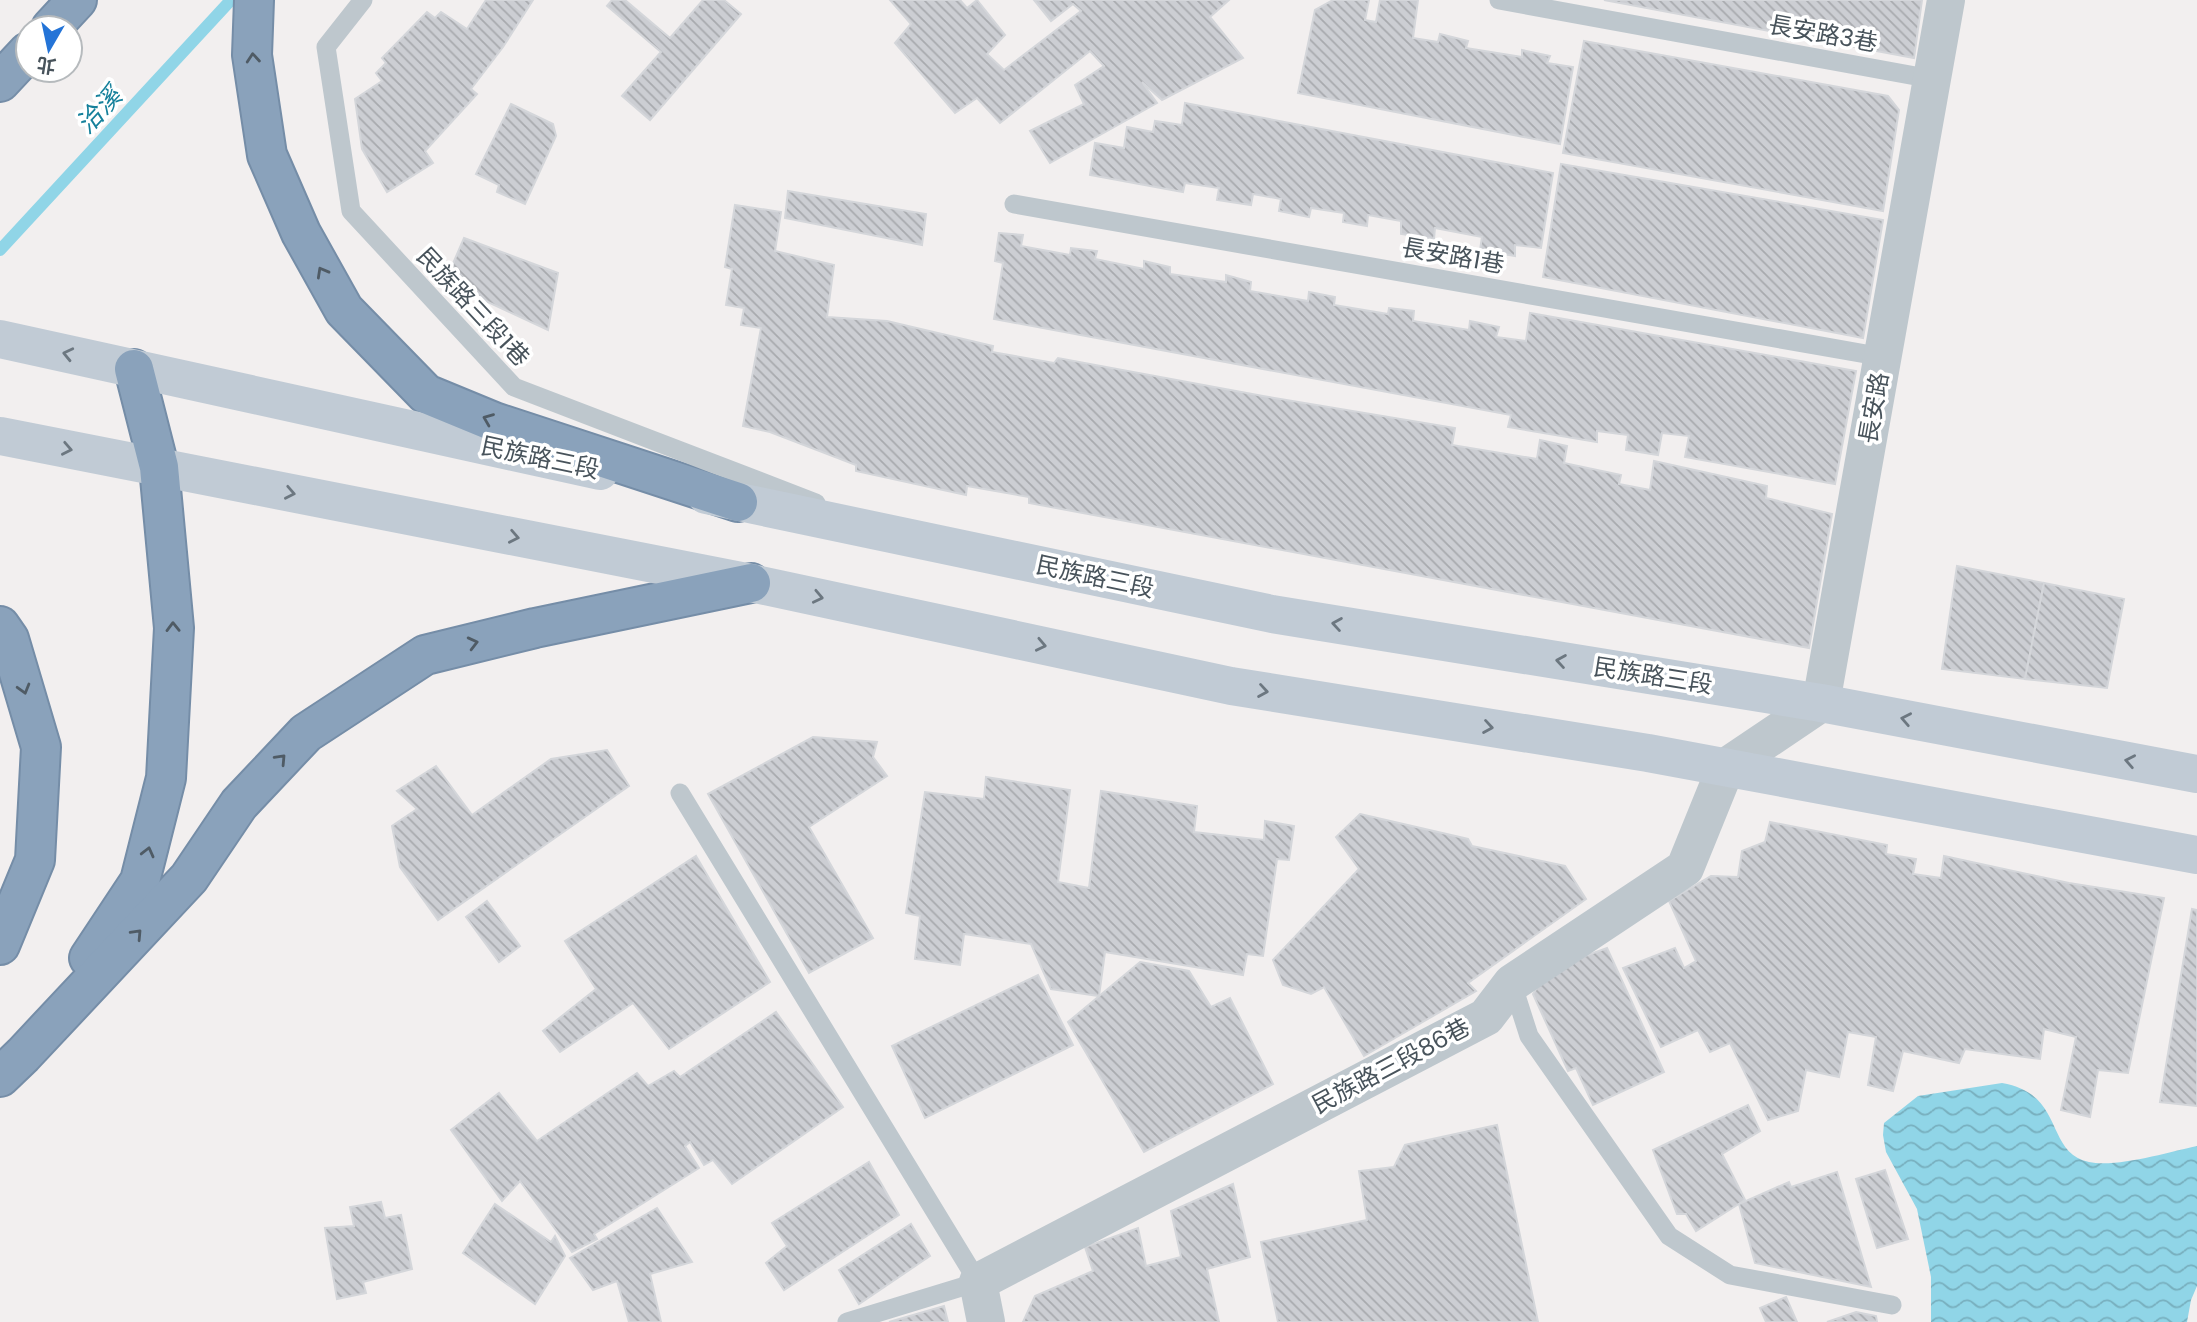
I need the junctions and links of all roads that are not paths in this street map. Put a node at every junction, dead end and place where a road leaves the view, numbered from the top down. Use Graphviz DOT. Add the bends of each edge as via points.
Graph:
graph roads {
  1 [pos="77,0"];
  2 [pos="254,0"];
  3 [pos="363,0"];
  4 [pos="1499,0"];
  5 [pos="1946,0"];
  6 [pos="64,14"];
  7 [pos="14,67"];
  8 [pos="1932,79"];
  9 [pos="0,82"];
  10 [pos="1014,204"];
  11 [pos="0,339"];
  12 [pos="1884,358"];
  13 [pos="134,369"];
  14 [pos="0,436"];
  15 [pos="159,467"];
  16 [pos="738,502"];
  17 [pos="905,537"];
  18 [pos="751,583"];
  19 [pos="0,626"];
  20 [pos="1821,703"];
  21 [pos="1726,767"];
  22 [pos="2197,774"];
  23 [pos="680,793"];
  24 [pos="2197,855"];
  25 [pos="0,946"];
  26 [pos="1512,983"];
  27 [pos="12,1066"];
  28 [pos="978,1282"];
  29 [pos="1892,1305"];
  30 [pos="847,1322"];
  31 [pos="986,1322"];
  1 -- 6 [label="highway"];
  16 -- 2 [label="highway, one-way" via="494,422 426,394 344,310 301,233 267,155 252,55"];
  3 -- 17 [label="lane, 民族路三段1巷" via="326,47 351,211 514,387"];
  4 -- 8 [label="lane, 長安路3巷"];
  5 -- 8 [label="street, 長安路"];
  7 -- 9 [label="highway"];
  8 -- 12 [label="street, 長安路"];
  10 -- 12 [label="lane, 長安路1巷"];
  13 -- 11 [label="main road, 民族路三段, one-way"];
  12 -- 20 [label="street, 長安路"];
  13 -- 15 [label="highway"];
  13 -- 16 [label="main road, 民族路三段"];
  14 -- 15 [label="main road, one-way"];
  15 -- 18 [label="main road, one-way"];
  27 -- 15 [label="highway, one-way" via="140,881 166,778 174,628"];
  16 -- 17 [label="main road, 民族路三段"];
  20 -- 17 [label="main road, 民族路三段, one-way" via="1272,614"];
  18 -- 21 [label="main road, one-way" via="1231,685"];
  27 -- 18 [label="highway, one-way" via="189,878 239,804 306,733 425,655"];
  19 -- 25 [label="highway, one-way" via="9,639 41,747 35,860"];
  20 -- 21 [label="street"];
  22 -- 20 [label="main road, 民族路三段, one-way"];
  21 -- 24 [label="main road"];
  21 -- 26 [label="street, 民族路三段86巷" via="1685,868"];
  23 -- 28 [label="lane"];
  26 -- 28 [label="street, 民族路三段86巷" via="1486,1017"];
  26 -- 29 [label="lane" via="1530,1036 1670,1236 1730,1275"];
  28 -- 30 [label="lane"];
  28 -- 31 [label="street"];
}
